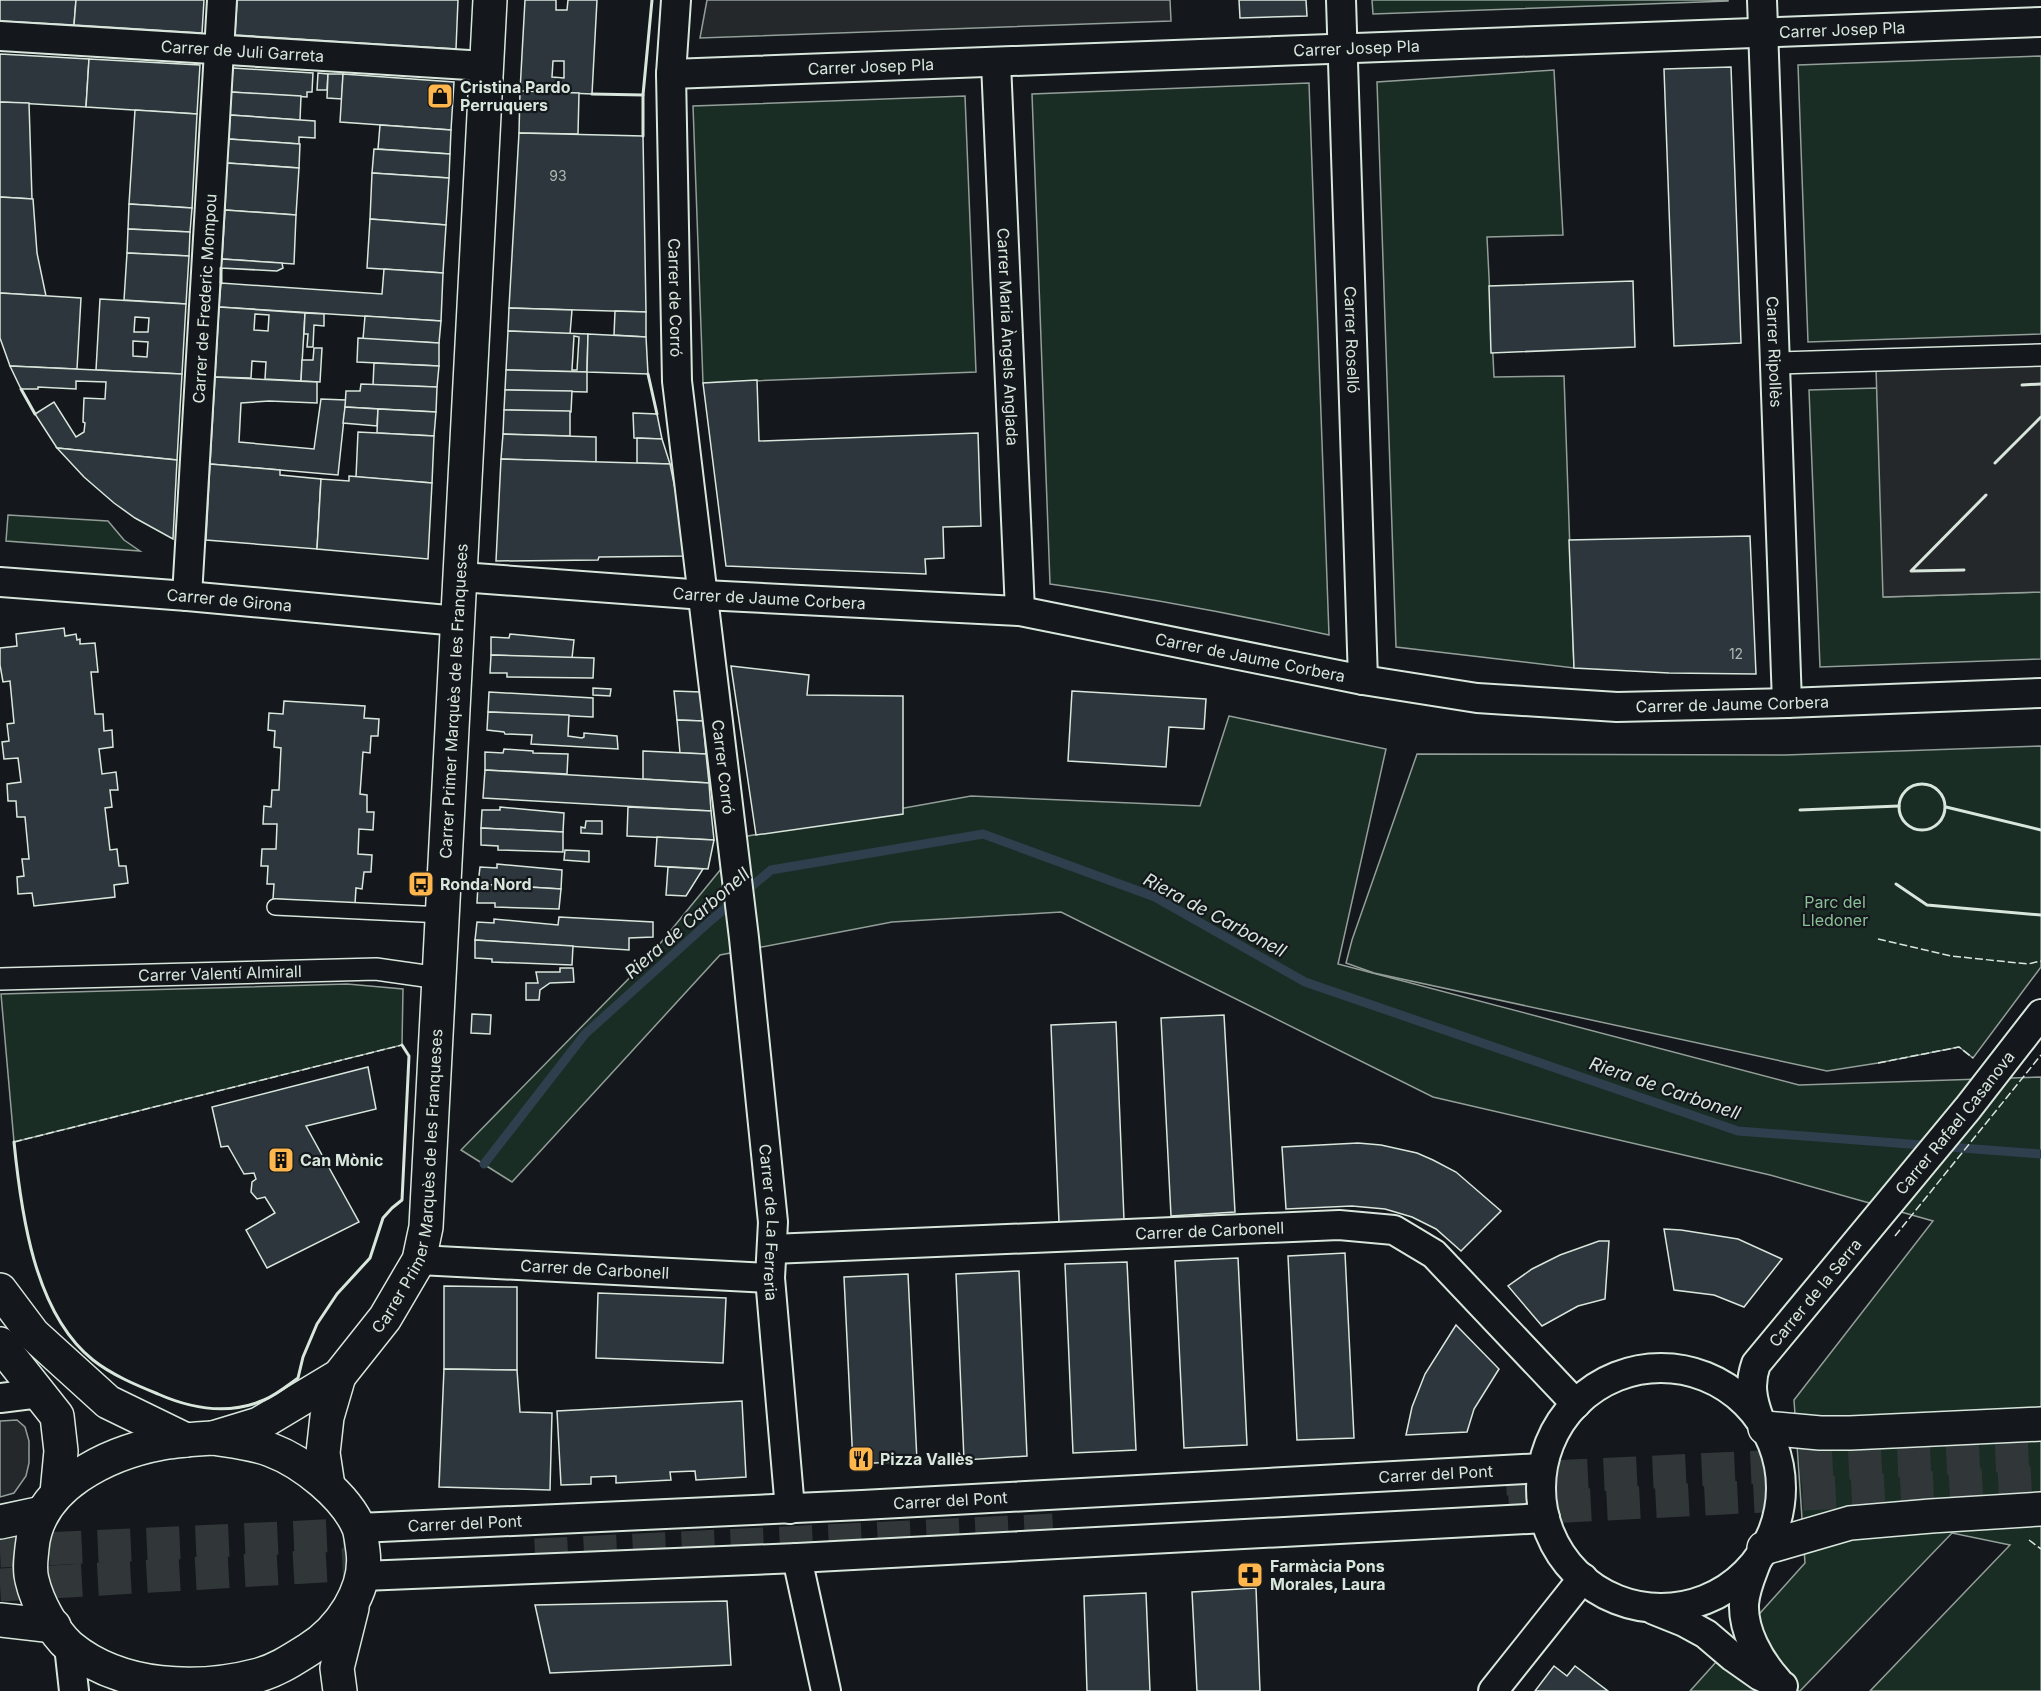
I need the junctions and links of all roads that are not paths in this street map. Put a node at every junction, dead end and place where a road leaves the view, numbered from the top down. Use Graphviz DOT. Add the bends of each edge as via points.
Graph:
graph roads {
  1 [pos="222,0"];
  2 [pos="490,0"];
  3 [pos="676,0"];
  4 [pos="1341,0"];
  5 [pos="1762,0"];
  6 [pos="2041,22"];
  7 [pos="1763,33"];
  8 [pos="0,36"];
  9 [pos="1342,49"];
  10 [pos="219,50"];
  11 [pos="996,63"];
  12 [pos="485,66"];
  13 [pos="671,74"];
  14 [pos="2041,355"];
  15 [pos="1775,363"];
  16 [pos="461,577"];
  17 [pos="0,582"];
  18 [pos="704,595"];
  19 [pos="187,596"];
  20 [pos="1020,611"];
  21 [pos="458,621"];
  22 [pos="1363,680"];
  23 [pos="2041,693"];
  24 [pos="1787,703"];
  25 [pos="275,907"];
  26 [pos="443,915"];
  27 [pos="744,938"];
  28 [pos="439,978"];
  29 [pos="0,979"];
  30 [pos="2041,1014"];
  31 [pos="1865,1230"];
  32 [pos="772,1249"];
  33 [pos="419,1260"];
  34 [pos="770,1278"];
  35 [pos="0,1290"];
  36 [pos="0,1344"];
  37 [pos="1764,1353"];
  38 [pos="1694,1372"];
  39 [pos="339,1376"];
  40 [pos="40,1392"];
  41 [pos="0,1398"];
  42 [pos="1576,1404"];
  43 [pos="1762,1423"];
  44 [pos="2041,1424"];
  45 [pos="199,1439"];
  46 [pos="1542,1468"];
  47 [pos="328,1486"];
  48 [pos="50,1503"];
  49 [pos="790,1509"];
  50 [pos="2041,1509"];
  51 [pos="1545,1518"];
  52 [pos="0,1522"];
  53 [pos="359,1528"];
  54 [pos="1760,1555"];
  55 [pos="797,1558"];
  56 [pos="1583,1578"];
  57 [pos="358,1589"];
  58 [pos="1641,1606"];
  59 [pos="0,1620"];
  60 [pos="61,1636"];
  61 [pos="230,1682"];
  62 [pos="172,1689"];
  63 [pos="74,1691"];
  64 [pos="266,1691"];
  65 [pos="340,1691"];
  66 [pos="826,1691"];
  67 [pos="1493,1691"];
  1 -- 10 [label="street, Carrer de Frederic Mompou"];
  2 -- 12 [label="main road, Carrer Primer Marquès de les Franqueses"];
  3 -- 13 [label="street, Carrer de Corró"];
  4 -- 9 [label="street, Carrer Roselló"];
  5 -- 7 [label="street, Carrer Ripollès"];
  6 -- 7 [label="street, Carrer Josep Pla"];
  7 -- 9 [label="street, Carrer Josep Pla"];
  7 -- 15 [label="street, Carrer Ripollès"];
  8 -- 10 [label="street, Carrer de Juli Garreta"];
  9 -- 11 [label="street, Carrer Josep Pla"];
  9 -- 22 [label="street, Carrer Roselló"];
  10 -- 12 [label="street, Carrer de Juli Garreta"];
  10 -- 19 [label="street, Carrer de Frederic Mompou"];
  11 -- 13 [label="street, Carrer Josep Pla"];
  11 -- 20 [label="street, Carrer Maria Àngels Anglada"];
  12 -- 16 [label="main road, Carrer Primer Marquès de les Franqueses"];
  13 -- 18 [label="street, Carrer de Corró" via="677,381"];
  14 -- 15 [label="street"];
  15 -- 24 [label="street, Carrer Ripollès"];
  16 -- 18 [label="street, Carrer de Jaume Corbera"];
  16 -- 21 [label="main road, Carrer Primer Marquès de les Franqueses"];
  17 -- 19 [label="street, Carrer de Girona"];
  18 -- 20 [label="street, Carrer de Jaume Corbera"];
  18 -- 27 [label="street, Carrer Corró"];
  19 -- 21 [label="street, Carrer de Girona"];
  20 -- 22 [label="street, Carrer de Jaume Corbera"];
  21 -- 26 [label="main road, Carrer Primer Marquès de les Franqueses"];
  22 -- 24 [label="street, Carrer de Jaume Corbera" via="1478,698 1605,706"];
  23 -- 24 [label="street, Carrer de Jaume Corbera"];
  25 -- 26 [label="lane"];
  26 -- 28 [label="main road, Carrer Primer Marquès de les Franqueses"];
  27 -- 32 [label="street, Carrer de La Ferreria"];
  28 -- 29 [label="street, Carrer Valentí Almirall" via="376,969"];
  28 -- 33 [label="main road, Carrer Primer Marquès de les Franqueses" via="426,1227"];
  30 -- 31 [label="street, Carrer Rafael Casanova"];
  31 -- 37 [label="street, Carrer de la Serra"];
  32 -- 34 [label="street, Carrer de La Ferreria"];
  32 -- 42 [label="street, Carrer de Carbonell" via="1339,1225 1394,1230 1434,1254"];
  33 -- 34 [label="street, Carrer de Carbonell"];
  33 -- 39 [label="main road, Carrer Primer Marquès de les Franqueses" via="385,1318"];
  34 -- 49 [label="street, Carrer de La Ferreria"];
  35 -- 45 [label="main road" via="33,1334 108,1402"];
  36 -- 40 [label="main road"];
  37 -- 38 [label="street, Carrer de la Serra" via="1732,1376"];
  37 -- 43 [label="street, Carrer de la Serra" via="1752,1375 1753,1401"];
  38 -- 42 [label="street" via="1657,1368 1622,1374 1590,1391"];
  38 -- 43 [label="street" via="1726,1386 1752,1408"];
  39 -- 45 [label="main road, Carrer Primer Marquès de les Franqueses" via="259,1424"];
  39 -- 47 [label="main road, Carrer Primer Marquès de les Franqueses" via="327,1417 323,1453"];
  40 -- 41 [label="street"];
  40 -- 48 [label="main road" via="57,1416 61,1451"];
  42 -- 46 [label="street" via="1551,1439"];
  43 -- 44 [label="main road" via="1820,1433"];
  43 -- 54 [label="street" via="1780,1465 1782,1496 1776,1526"];
  45 -- 47 [label="main road" via="243,1442 271,1450 300,1464"];
  45 -- 48 [label="main road" via="160,1443 105,1461"];
  46 -- 49 [label="street, Carrer del Pont"];
  46 -- 51 [label="street"];
  47 -- 53 [label="main road"];
  48 -- 52 [label="main road"];
  48 -- 60 [label="main road" via="33,1536 30,1570 37,1599"];
  49 -- 53 [label="street, Carrer del Pont"];
  50 -- 54 [label="main road" via="1851,1523"];
  51 -- 55 [label="street"];
  51 -- 56 [label="street" via="1557,1547"];
  53 -- 57 [label="main road" via="364,1552"];
  54 -- 58 [label="street" via="1735,1583 1708,1599 1678,1607"];
  54 -- 58 [label="street" via="1747,1586 1746,1622 1752,1642 1783,1686 1760,1676 1706,1634"];
  55 -- 57 [label="street"];
  55 -- 66 [label="street"];
  56 -- 58 [label="street" via="1606,1595"];
  56 -- 67 [label="street"];
  57 -- 61 [label="main road" via="335,1625 306,1651 280,1667"];
  57 -- 65 [label="main road" via="337,1668"];
  59 -- 60 [label="main road"];
  60 -- 62 [label="main road" via="91,1661"];
  60 -- 63 [label="street"];
  61 -- 62 [label="main road"];
  61 -- 64 [label="main road"];
}
